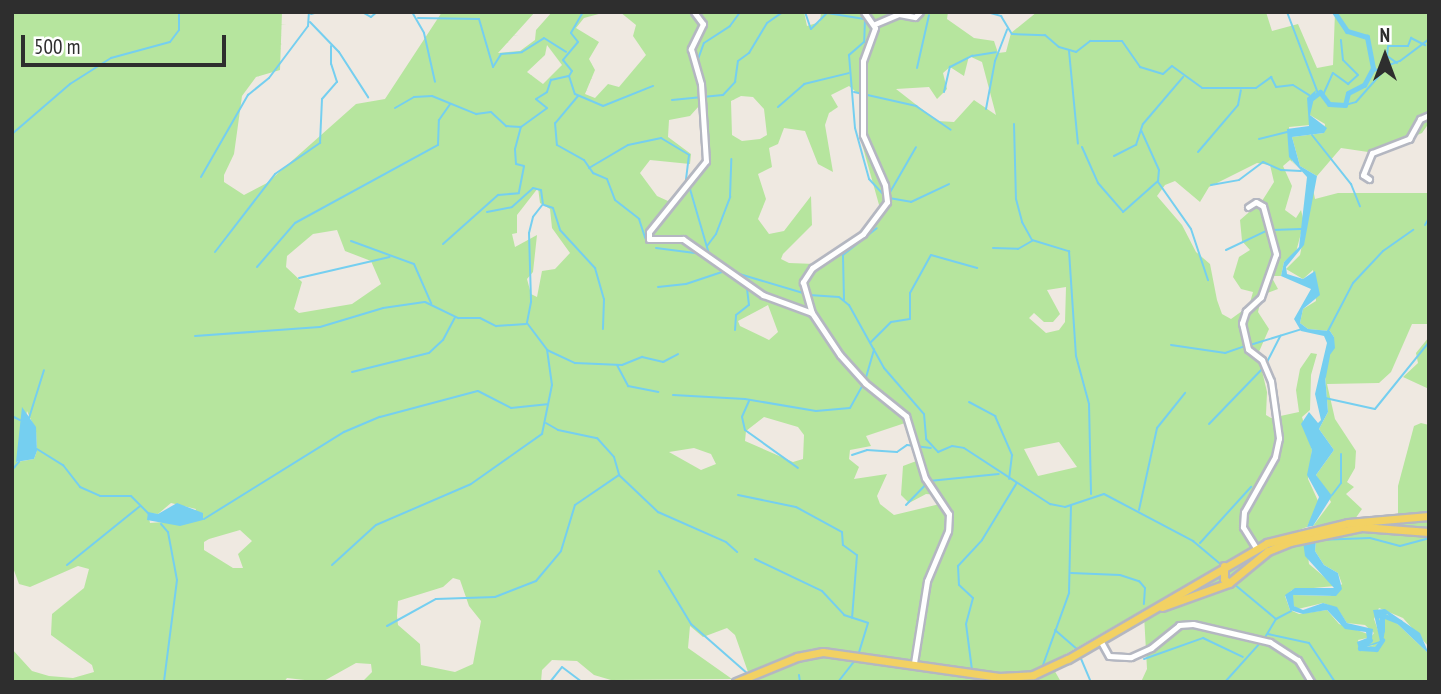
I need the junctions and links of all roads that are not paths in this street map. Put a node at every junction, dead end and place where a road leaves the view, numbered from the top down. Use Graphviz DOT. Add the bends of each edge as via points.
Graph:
graph roads {
  1 [pos="694,12"];
  2 [pos="864,12"];
  3 [pos="920,12"];
  4 [pos="875,24"];
  5 [pos="1429,115"];
  6 [pos="1369,179"];
  7 [pos="1248,207"];
  8 [pos="812,313"];
  9 [pos="1429,516"];
  10 [pos="1318,532"];
  11 [pos="1429,532"];
  12 [pos="1299,536"];
  13 [pos="1256,548"];
  14 [pos="1224,566"];
  15 [pos="1229,583"];
  16 [pos="1143,615"];
  17 [pos="1100,640"];
  18 [pos="914,663"];
  19 [pos="736,682"];
  20 [pos="1311,682"];
  1 -- 8 [label="street" via="703,24 691,49 701,84 705,165 649,232 649,239 683,239 763,295"];
  2 -- 4 [label="street"];
  3 -- 4 [label="street" via="915,18 899,14"];
  4 -- 8 [label="street" via="863,61 863,135 885,185 887,202 854,243 809,270 803,282"];
  5 -- 6 [label="street" via="1420,119 1411,138 1372,153 1363,175"];
  7 -- 13 [label="street" via="1256,202 1263,206 1276,254 1261,297 1246,311 1242,323 1248,349 1262,360 1272,381 1279,438 1275,457 1244,512 1243,527"];
  8 -- 18 [label="street" via="851,369 906,416 925,478 949,514 950,527 928,581"];
  9 -- 10 [label="main road"];
  10 -- 11 [label="main road" via="1382,526"];
  10 -- 12 [label="main road"];
  12 -- 13 [label="main road"];
  12 -- 15 [label="main road" via="1268,551"];
  13 -- 14 [label="main road"];
  14 -- 15 [label="main road" via="1224,579"];
  14 -- 16 [label="main road"];
  15 -- 16 [label="main road"];
  16 -- 17 [label="main road"];
  17 -- 18 [label="main road" via="1047,670 1023,677"];
  17 -- 20 [label="street" via="1109,656 1131,657 1151,648 1179,625 1193,624 1270,642 1298,660"];
  18 -- 19 [label="main road" via="814,653"];
}
